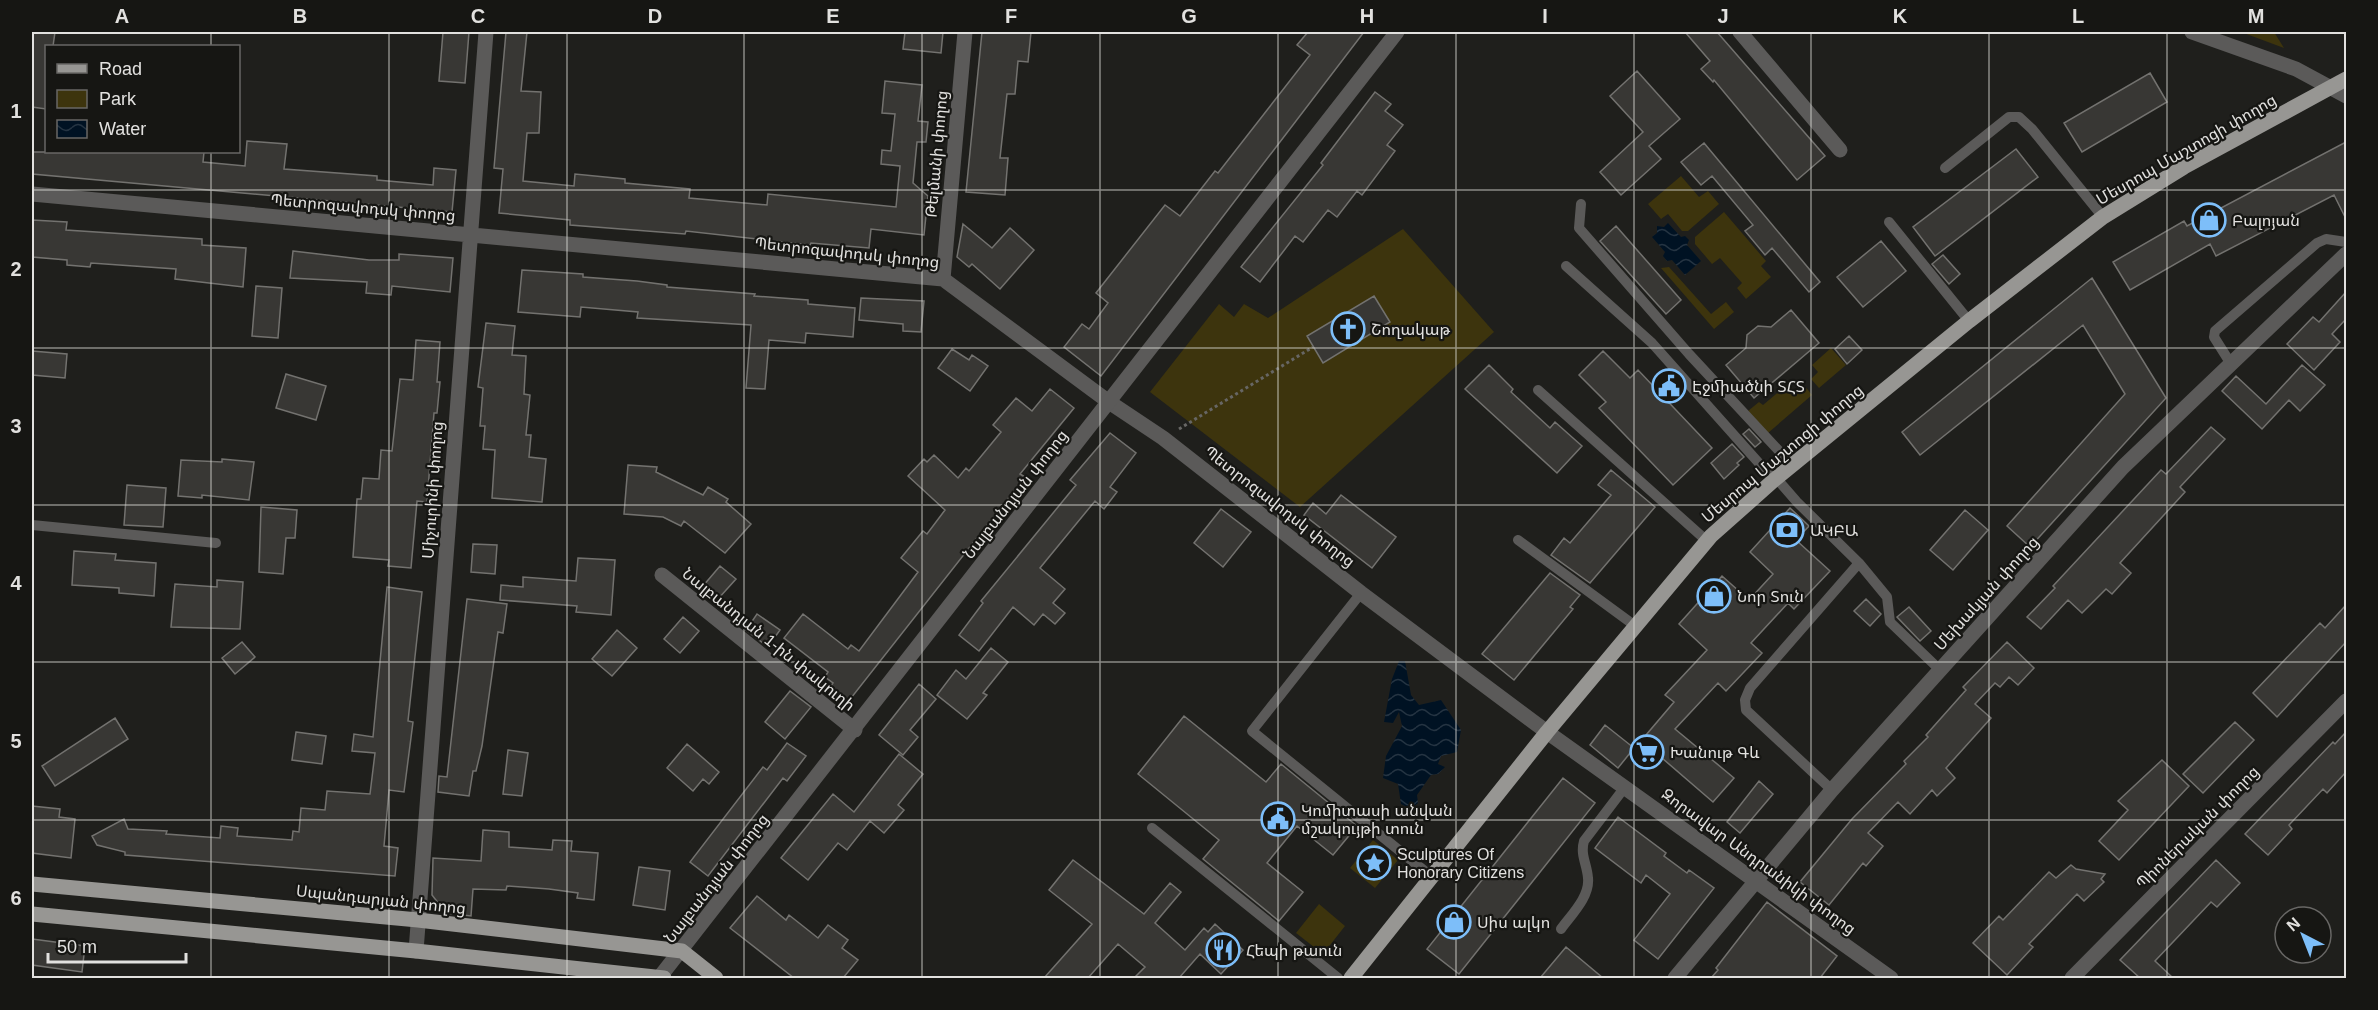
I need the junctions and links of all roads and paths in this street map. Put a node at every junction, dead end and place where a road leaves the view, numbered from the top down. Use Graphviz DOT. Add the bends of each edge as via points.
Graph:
graph roads {
  1 [pos="486,32"];
  2 [pos="965,32"];
  3 [pos="1397,32"];
  4 [pos="1740,32"];
  5 [pos="2192,32"];
  6 [pos="2346,79"];
  7 [pos="2331,87"];
  8 [pos="2346,96"];
  9 [pos="1840,150"];
  10 [pos="1946,168"];
  11 [pos="32,194"];
  12 [pos="1581,204"];
  13 [pos="2103,217"];
  14 [pos="1889,222"];
  15 [pos="469,235"];
  16 [pos="2346,242"];
  17 [pos="2346,254"];
  18 [pos="1566,267"];
  19 [pos="943,279"];
  20 [pos="1969,321"];
  21 [pos="1313,347"];
  22 [pos="2231,364"];
  23 [pos="1538,390"];
  24 [pos="1109,402"];
  25 [pos="1163,438"];
  26 [pos="1793,466"];
  27 [pos="1776,480"];
  28 [pos="32,525"];
  29 [pos="1518,540"];
  30 [pos="1707,541"];
  31 [pos="216,543"];
  32 [pos="1859,563"];
  33 [pos="662,575"];
  34 [pos="1361,593"];
  35 [pos="1634,626"];
  36 [pos="1940,670"];
  37 [pos="2346,700"];
  38 [pos="855,730"];
  39 [pos="1547,732"];
  40 [pos="1625,787"];
  41 [pos="1833,790"];
  42 [pos="1152,828"];
  43 [pos="1432,877"];
  44 [pos="1757,881"];
  45 [pos="32,884"];
  46 [pos="32,914"];
  47 [pos="418,920"];
  48 [pos="1561,929"];
  49 [pos="416,951"];
  50 [pos="682,951"];
  51 [pos="662,978"];
  52 [pos="717,978"];
  53 [pos="1338,978"];
  54 [pos="1351,978"];
  55 [pos="1676,978"];
  56 [pos="1892,978"];
  57 [pos="2072,978"];
  1 -- 15 [label="street, Միչուրինի փողոց"];
  2 -- 19 [label="street, Թելմանի փողոց"];
  3 -- 24 [label="street, Նալբանդյան փողոց"];
  4 -- 9 [label="street"];
  5 -- 7 [label="street" via="2296,69"];
  6 -- 7 [label="main road, Մեսրոպ Մաշտոցի փողոց"];
  7 -- 8 [label="street"];
  7 -- 13 [label="main road, Մեսրոպ Մաշտոցի փողոց" via="2184,167"];
  10 -- 13 [label="lane" via="2009,117 2019,117"];
  11 -- 15 [label="street, Պետրոզավոդսկ փողոց"];
  12 -- 26 [label="lane" via="1579,228"];
  13 -- 20 [label="main road, Մեսրոպ Մաշտոցի փողոց"];
  14 -- 20 [label="lane"];
  15 -- 19 [label="street, Պետրոզավոդսկ փողոց"];
  15 -- 47 [label="street, Միչուրինի փողոց"];
  16 -- 22 [label="lane" via="2317,243 2215,331 2214,337"];
  17 -- 22 [label="street, Մեխակյան փողոց"];
  18 -- 27 [label="lane" via="1652,343"];
  19 -- 24 [label="street, Պետրոզավոդսկ փողոց"];
  20 -- 26 [label="main road, Մեսրոպ Մաշտոցի փողոց"];
  21 -- 25 [label="path"];
  22 -- 36 [label="street, Մեխակյան փողոց" via="2123,467"];
  23 -- 30 [label="lane"];
  24 -- 25 [label="street, Պետրոզավոդսկ փողոց"];
  24 -- 38 [label="street, Նալբանդյան փողոց"];
  25 -- 34 [label="street, Պետրոզավոդսկ փողոց"];
  26 -- 27 [label="main road, Մեսրոպ Մաշտոցի փողոց"];
  27 -- 30 [label="main road, Մեսրոպ Մաշտոցի փողոց"];
  27 -- 32 [label="lane"];
  28 -- 31 [label="lane"];
  29 -- 35 [label="lane"];
  30 -- 35 [label="main road, Մեսրոպ Մաշտոցի փողոց"];
  32 -- 36 [label="lane" via="1887,597 1890,622"];
  32 -- 41 [label="lane" via="1750,688 1745,700 1746,710"];
  33 -- 38 [label="street, Նալբանդյան 1-ին փակուղի"];
  34 -- 39 [label="street, Պետրոզավոդսկ փողոց"];
  34 -- 43 [label="lane" via="1252,731"];
  35 -- 39 [label="main road, Մեսրոպ Մաշտոցի փողոց"];
  36 -- 41 [label="street, Մեխակյան փողոց"];
  37 -- 57 [label="street, Պիոներական փողոց"];
  38 -- 50 [label="street, Նալբանդյան փողոց"];
  39 -- 40 [label="street, Զորավար Անդրանիկի փողոց"];
  39 -- 43 [label="main road, Մեսրոպ Մաշտոցի փողոց"];
  40 -- 44 [label="street, Զորավար Անդրանիկի փողոց"];
  40 -- 48 [label="lane" via="1584,841 1581,851 1589,880 1585,895"];
  41 -- 44 [label="street, Մեխակյան փողոց"];
  42 -- 53 [label="lane"];
  43 -- 54 [label="main road, Մեսրոպ Մաշտոցի փողոց"];
  44 -- 55 [label="street, Մեխակյան փողոց"];
  44 -- 56 [label="street, Զորավար Անդրանիկի փողոց"];
  45 -- 47 [label="main road, Սպանդարյան փողոց"];
  46 -- 49 [label="main road"];
  47 -- 49 [label="street, Միչուրինի փողոց"];
  47 -- 50 [label="main road, Սպանդարյան փողոց"];
  49 -- 51 [label="main road"];
  50 -- 51 [label="street, Նալբանդյան փողոց"];
  50 -- 52 [label="main road"];
}
